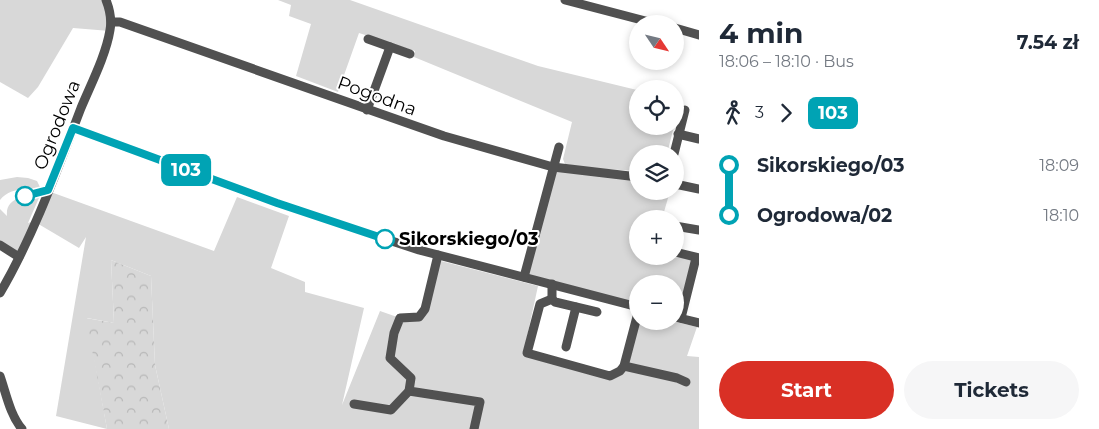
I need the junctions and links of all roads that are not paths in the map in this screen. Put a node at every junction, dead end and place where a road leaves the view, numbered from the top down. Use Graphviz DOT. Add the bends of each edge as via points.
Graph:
graph roads {
  1 [pos="106,0"];
  2 [pos="565,0"];
  3 [pos="629,17"];
  4 [pos="111,26"];
  5 [pos="684,30"];
  6 [pos="699,34"];
  7 [pos="368,39"];
  8 [pos="390,47"];
  9 [pos="410,54"];
  10 [pos="367,110"];
  11 [pos="685,110"];
  12 [pos="684,113"];
  13 [pos="73,128"];
  14 [pos="683,135"];
  15 [pos="699,138"];
  16 [pos="559,147"];
  17 [pos="553,167"];
  18 [pos="629,176"];
  19 [pos="684,186"];
  20 [pos="699,189"];
  21 [pos="699,220"];
  22 [pos="684,228"];
  23 [pos="698,230"];
  24 [pos="0,246"];
  25 [pos="684,254"];
  26 [pos="438,255"];
  27 [pos="19,257"];
  28 [pos="697,258"];
  29 [pos="524,277"];
  30 [pos="552,284"];
  31 [pos="0,293"];
  32 [pos="684,298"];
  33 [pos="552,299"];
  34 [pos="629,305"];
  35 [pos="576,307"];
  36 [pos="597,312"];
  37 [pos="684,319"];
  38 [pos="699,323"];
  39 [pos="634,330"];
  40 [pos="566,346"];
  41 [pos="624,366"];
  42 [pos="0,376"];
  43 [pos="686,382"];
  44 [pos="409,391"];
  45 [pos="354,404"];
  46 [pos="22,429"];
  47 [pos="474,429"];
  1 -- 4 [label="street"];
  2 -- 3 [label="street"];
  4 -- 10 [label="street, Pogodna" via="120,22"];
  4 -- 13 [label="street, Ogrodowa"];
  5 -- 6 [label="street"];
  7 -- 8 [label="street"];
  8 -- 9 [label="street"];
  8 -- 10 [label="street"];
  10 -- 17 [label="street, Pogodna"];
  11 -- 12 [label="street"];
  13 -- 26 [label="street" via="277,203"];
  13 -- 27 [label="street, Ogrodowa"];
  14 -- 15 [label="street"];
  16 -- 17 [label="street"];
  17 -- 18 [label="street, Pogodna"];
  17 -- 29 [label="street"];
  19 -- 20 [label="street"];
  21 -- 23 [label="street"];
  22 -- 23 [label="street"];
  24 -- 27 [label="street"];
  25 -- 28 [label="street"];
  26 -- 29 [label="street"];
  26 -- 44 [label="street" via="425,309 419,317 400,318 394,333 390,358 411,378"];
  27 -- 31 [label="street, Ogrodowa"];
  28 -- 32 [label="street"];
  29 -- 30 [label="street"];
  30 -- 33 [label="street"];
  30 -- 34 [label="street"];
  33 -- 35 [label="street"];
  33 -- 41 [label="street" via="540,304 527,352 610,376"];
  35 -- 36 [label="street"];
  35 -- 40 [label="street"];
  37 -- 38 [label="street"];
  39 -- 41 [label="street"];
  41 -- 43 [label="street"];
  42 -- 46 [label="street"];
  44 -- 45 [label="street" via="391,410"];
  44 -- 47 [label="street" via="480,402"];
}
